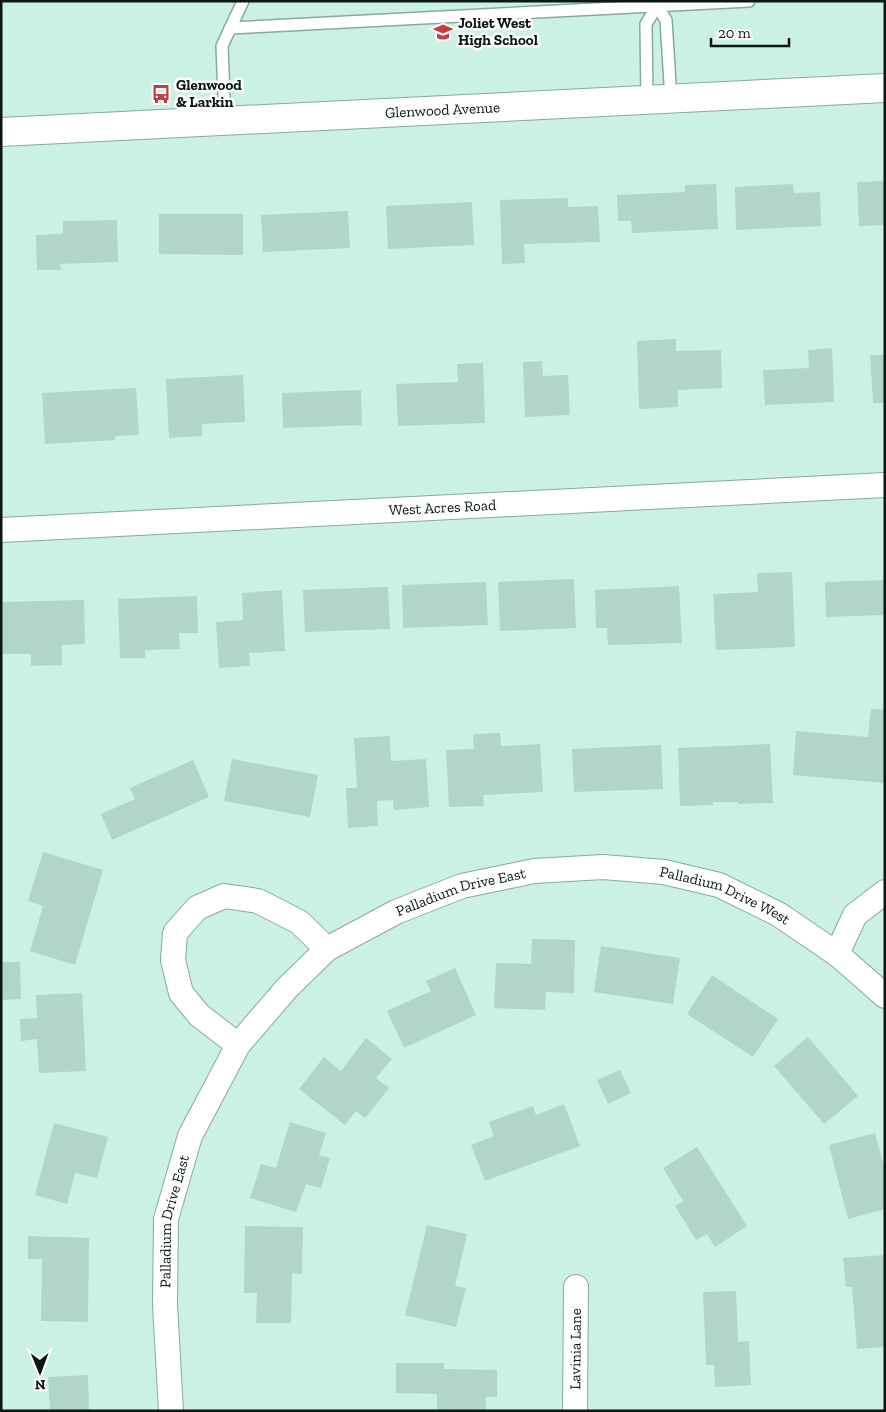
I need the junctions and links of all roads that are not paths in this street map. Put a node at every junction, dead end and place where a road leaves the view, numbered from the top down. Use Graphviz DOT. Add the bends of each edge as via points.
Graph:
graph roads {
  1 [pos="243,1"];
  2 [pos="749,1"];
  3 [pos="657,3"];
  4 [pos="230,28"];
  5 [pos="885,88"];
  6 [pos="659,100"];
  7 [pos="225,121"];
  8 [pos="1,132"];
  9 [pos="885,484"];
  10 [pos="1,530"];
  11 [pos="603,867"];
  12 [pos="885,892"];
  13 [pos="327,949"];
  14 [pos="837,954"];
  15 [pos="885,996"];
  16 [pos="238,1044"];
  17 [pos="576,1286"];
  18 [pos="171,1411"];
  19 [pos="575,1411"];
  1 -- 4 [label="lane"];
  2 -- 3 [label="lane"];
  3 -- 4 [label="lane"];
  3 -- 6 [label="lane" via="666,20"];
  3 -- 6 [label="lane" via="646,24"];
  4 -- 7 [label="lane" via="222,46"];
  5 -- 6 [label="street, Glenwood Avenue"];
  6 -- 7 [label="street, Glenwood Avenue"];
  7 -- 8 [label="street, Glenwood Avenue"];
  9 -- 10 [label="street, West Acres Road"];
  11 -- 13 [label="street, Palladium Drive East" via="534,871 462,886 396,912"];
  11 -- 14 [label="street, Palladium Drive West" via="664,872 719,885 778,914"];
  12 -- 14 [label="street" via="855,915"];
  13 -- 16 [label="street, Palladium Drive East" via="287,988"];
  13 -- 16 [label="street" via="299,922 258,901 224,896 197,908 175,933 173,960 182,993 199,1015"];
  14 -- 15 [label="street, Palladium Drive West"];
  16 -- 18 [label="street, Palladium Drive East" via="190,1136 166,1220 165,1305"];
  17 -- 19 [label="street, Lavinia Lane"];
}
